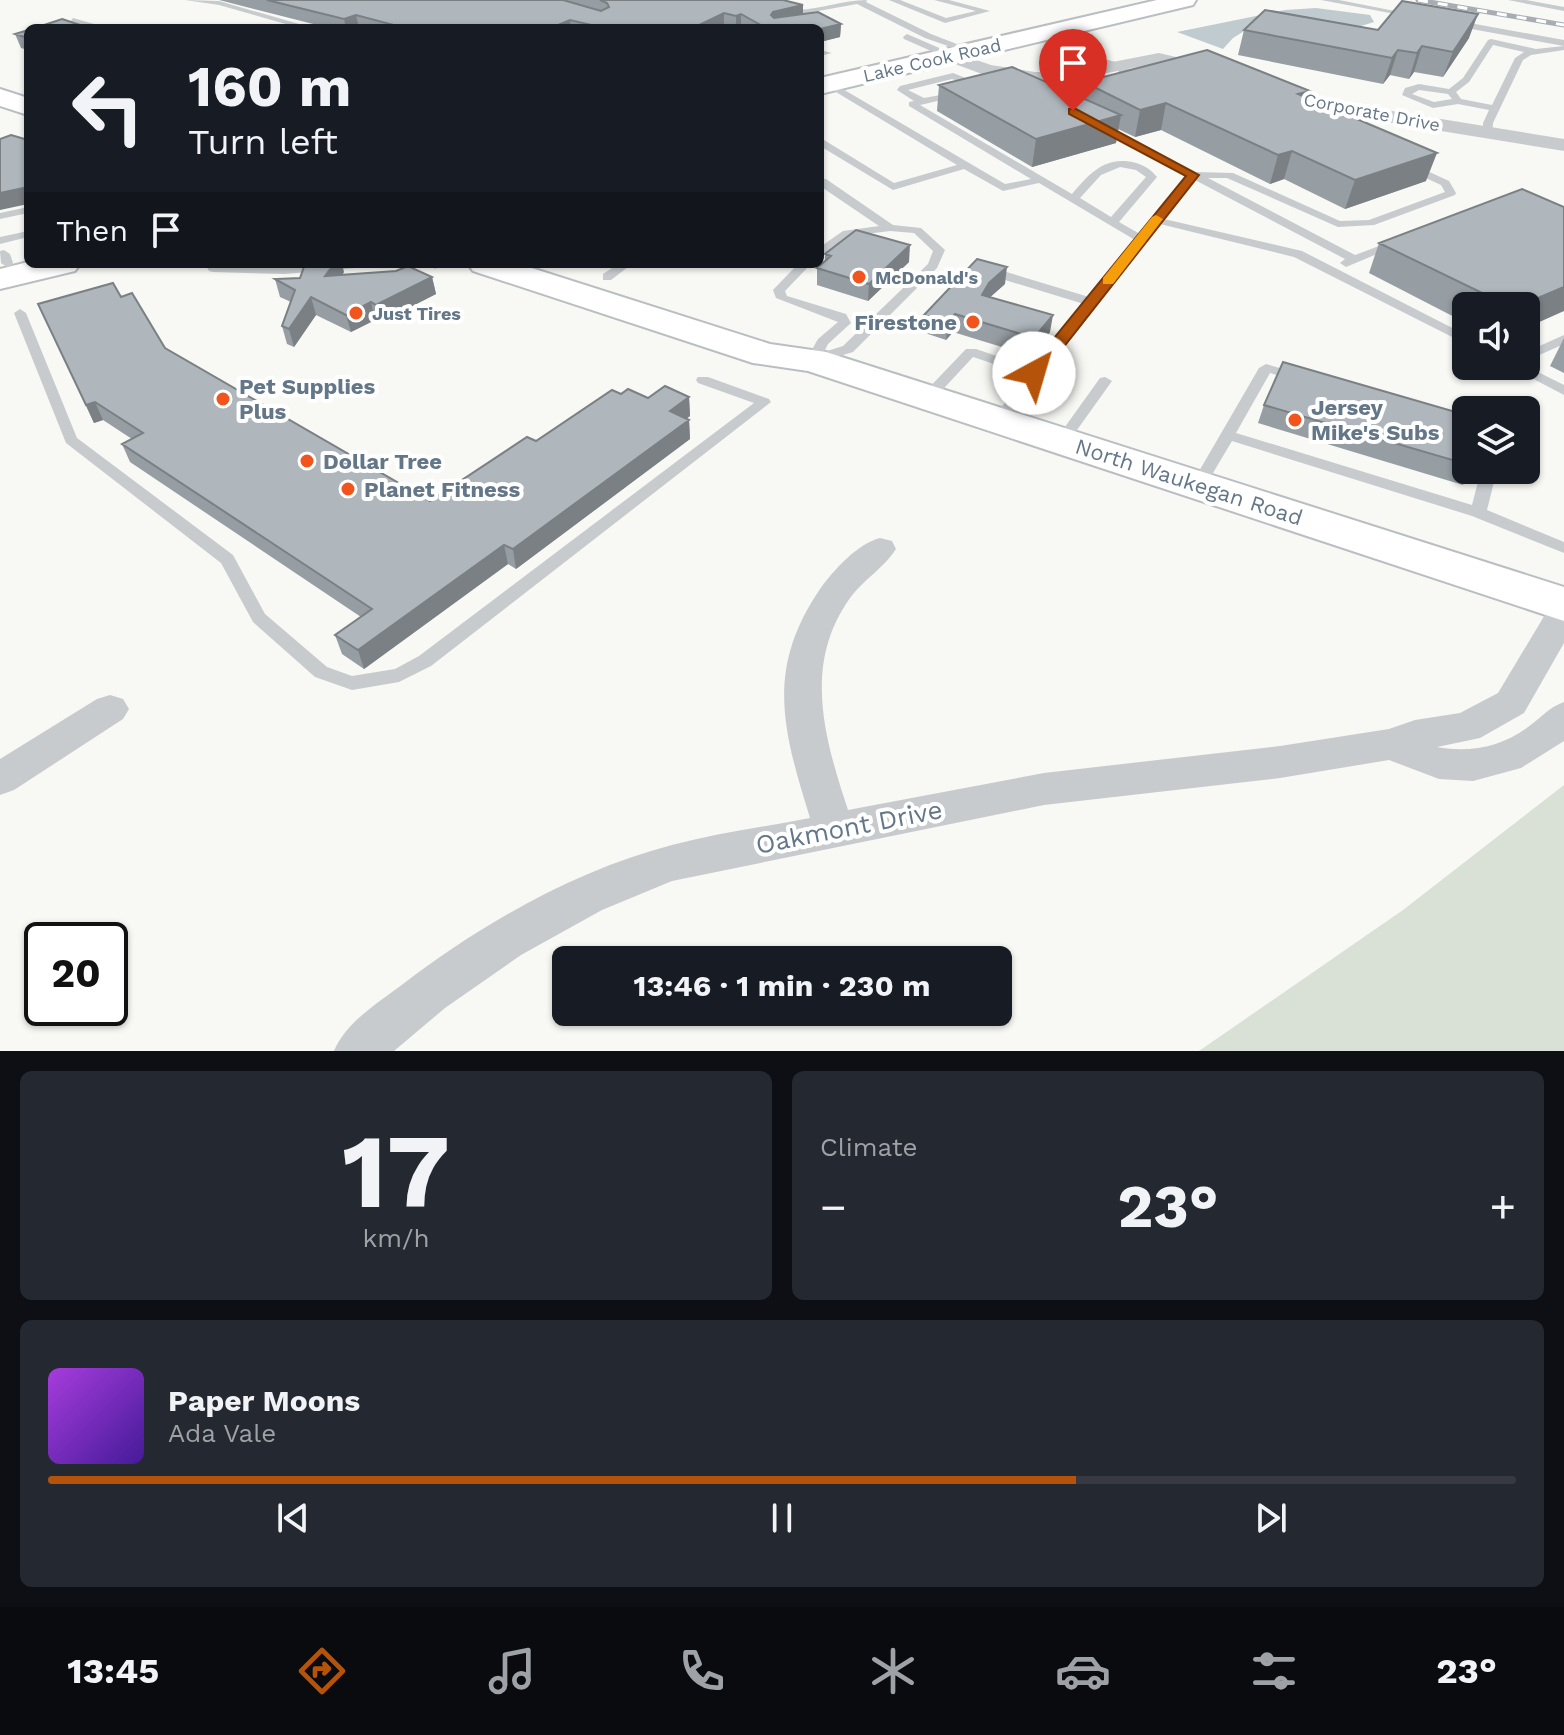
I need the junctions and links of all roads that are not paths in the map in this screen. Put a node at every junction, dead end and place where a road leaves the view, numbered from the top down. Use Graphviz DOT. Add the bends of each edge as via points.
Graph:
graph roads {
  1 [pos="189,0"];
  2 [pos="746,0"];
  3 [pos="893,0"];
  4 [pos="938,0"];
  5 [pos="1138,0"];
  6 [pos="1185,0"];
  7 [pos="1325,0"];
  8 [pos="1512,0"];
  9 [pos="862,1"];
  10 [pos="1564,3"];
  11 [pos="845,6"];
  12 [pos="1552,7"];
  13 [pos="1564,9"];
  14 [pos="829,17"];
  15 [pos="1424,18"];
  16 [pos="1440,21"];
  17 [pos="295,24"];
  18 [pos="794,24"];
  19 [pos="1564,46"];
  20 [pos="951,50"];
  21 [pos="1537,52"];
  22 [pos="1090,58"];
  23 [pos="1116,65"];
  24 [pos="824,71"];
  25 [pos="824,72"];
  26 [pos="0,78"];
  27 [pos="985,78"];
  28 [pos="1261,82"];
  29 [pos="24,86"];
  30 [pos="0,97"];
  31 [pos="923,102"];
  32 [pos="24,106"];
  33 [pos="1062,106"];
  34 [pos="1088,119"];
  35 [pos="1490,121"];
  36 [pos="1564,134"];
  37 [pos="824,144"];
  38 [pos="1564,145"];
  39 [pos="1390,158"];
  40 [pos="964,166"];
  41 [pos="1193,175"];
  42 [pos="1039,180"];
  43 [pos="824,182"];
  44 [pos="1073,200"];
  45 [pos="24,211"];
  46 [pos="0,216"];
  47 [pos="1156,220"];
  48 [pos="1113,222"];
  49 [pos="890,228"];
  50 [pos="1141,239"];
  51 [pos="1409,239"];
  52 [pos="24,240"];
  53 [pos="824,250"];
  54 [pos="1355,260"];
  55 [pos="7,266"];
  56 [pos="497,268"];
  57 [pos="595,268"];
  58 [pos="801,268"];
  59 [pos="983,269"];
  60 [pos="1331,269"];
  61 [pos="616,271"];
  62 [pos="1091,302"];
  63 [pos="20,313"];
  64 [pos="1452,333"];
  65 [pos="1564,339"];
  66 [pos="1540,350"];
  67 [pos="813,360"];
  68 [pos="1034,373"];
  69 [pos="1540,378"];
  70 [pos="703,380"];
  71 [pos="1309,380"];
  72 [pos="1105,381"];
  73 [pos="1564,391"];
  74 [pos="928,397"];
  75 [pos="998,420"];
  76 [pos="1228,435"];
  77 [pos="1062,441"];
  78 [pos="1485,484"];
  79 [pos="1199,485"];
  80 [pos="1478,512"];
  81 [pos="1564,548"];
  82 [pos="880,549"];
  83 [pos="1564,604"];
  84 [pos="1564,612"];
  85 [pos="110,709"];
  86 [pos="1564,717"];
  87 [pos="1392,744"];
  88 [pos="0,779"];
  89 [pos="834,829"];
  90 [pos="358,1051"];
  1 -- 17 [label="lane"];
  2 -- 11 [label="lane" via="796,13"];
  3 -- 4 [label="lane" via="945,21 986,11"];
  5 -- 20 [label="main road, Lake Cook Road"];
  6 -- 20 [label="main road, Lake Cook Road"];
  7 -- 15 [label="lane"];
  8 -- 12 [label="lane"];
  9 -- 11 [label="lane"];
  9 -- 20 [label="lane"];
  10 -- 12 [label="lane"];
  11 -- 20 [label="lane"];
  12 -- 13 [label="lane"];
  14 -- 18 [label="lane"];
  16 -- 19 [label="lane"];
  19 -- 21 [label="lane"];
  20 -- 22 [label="street" via="1030,67"];
  20 -- 24 [label="main road, Lake Cook Road"];
  20 -- 27 [label="street"];
  21 -- 35 [label="lane" via="1519,58"];
  21 -- 35 [label="lane" via="1491,42 1455,97"];
  22 -- 23 [label="lane"];
  22 -- 23 [label="street" via="1175,50 1228,70 1171,59"];
  23 -- 27 [label="street" via="1061,77"];
  23 -- 33 [label="lane" via="1129,73 1122,82 1044,98"];
  25 -- 40 [label="lane"];
  26 -- 29 [label="main road"];
  27 -- 27 [label="lane" via="1015,84"];
  27 -- 31 [label="lane"];
  27 -- 31 [label="lane" via="953,76 903,88"];
  28 -- 35 [label="street, Corporate Drive" via="1361,112"];
  30 -- 32 [label="main road"];
  31 -- 42 [label="lane" via="912,104"];
  34 -- 41 [label="lane"];
  35 -- 36 [label="street, Corporate Drive"];
  35 -- 38 [label="street, Corporate Drive"];
  37 -- 40 [label="lane" via="893,187"];
  39 -- 41 [label="lane" via="1445,183 1451,193 1370,223 1338,224 1229,175"];
  40 -- 42 [label="lane" via="1003,188"];
  41 -- 47 [label="lane"];
  41 -- 54 [label="lane"];
  42 -- 44 [label="lane"];
  43 -- 49 [label="lane"];
  44 -- 48 [label="lane"];
  44 -- 48 [label="lane" via="1104,165 1115,162 1148,171 1152,177"];
  45 -- 46 [label="lane"];
  47 -- 50 [label="lane"];
  47 -- 60 [label="lane" via="1298,254"];
  48 -- 50 [label="lane"];
  49 -- 53 [label="lane" via="847,233"];
  49 -- 67 [label="lane" via="917,230 932,241 939,250 933,265 848,349"];
  50 -- 62 [label="lane"];
  51 -- 54 [label="lane"];
  52 -- 55 [label="lane"];
  54 -- 60 [label="lane"];
  56 -- 67 [label="main road, North Waukegan Road" via="766,355"];
  57 -- 61 [label="main road, North Waukegan Road"];
  58 -- 67 [label="lane" via="779,290 782,298 841,317 845,323 823,342"];
  59 -- 62 [label="lane"];
  60 -- 64 [label="lane"];
  61 -- 67 [label="main road, North Waukegan Road" via="785,338"];
  62 -- 68 [label="lane" via="1065,325"];
  63 -- 70 [label="lane" via="71,440 227,559 259,618 321,672 352,683 399,675 425,661 764,402"];
  65 -- 66 [label="lane"];
  67 -- 74 [label="main road, North Waukegan Road"];
  68 -- 74 [label="lane" via="971,352"];
  68 -- 75 [label="lane"];
  69 -- 73 [label="lane"];
  71 -- 76 [label="lane" via="1266,368"];
  72 -- 77 [label="lane"];
  74 -- 75 [label="main road, North Waukegan Road"];
  75 -- 77 [label="main road, North Waukegan Road"];
  76 -- 79 [label="lane"];
  76 -- 80 [label="lane"];
  77 -- 79 [label="main road, North Waukegan Road"];
  78 -- 80 [label="lane"];
  79 -- 83 [label="main road, North Waukegan Road"];
  80 -- 81 [label="lane"];
  82 -- 89 [label="street" via="826,606 809,638 801,677 808,745"];
  84 -- 87 [label="street, Oakmont Drive" via="1511,703 1467,727"];
  85 -- 88 [label="street"];
  86 -- 87 [label="street" via="1521,751 1491,763 1440,763"];
  87 -- 89 [label="street, Oakmont Drive" via="1044,789"];
  89 -- 90 [label="street, Oakmont Drive" via="672,863 631,877 473,959 410,1004"];
}
